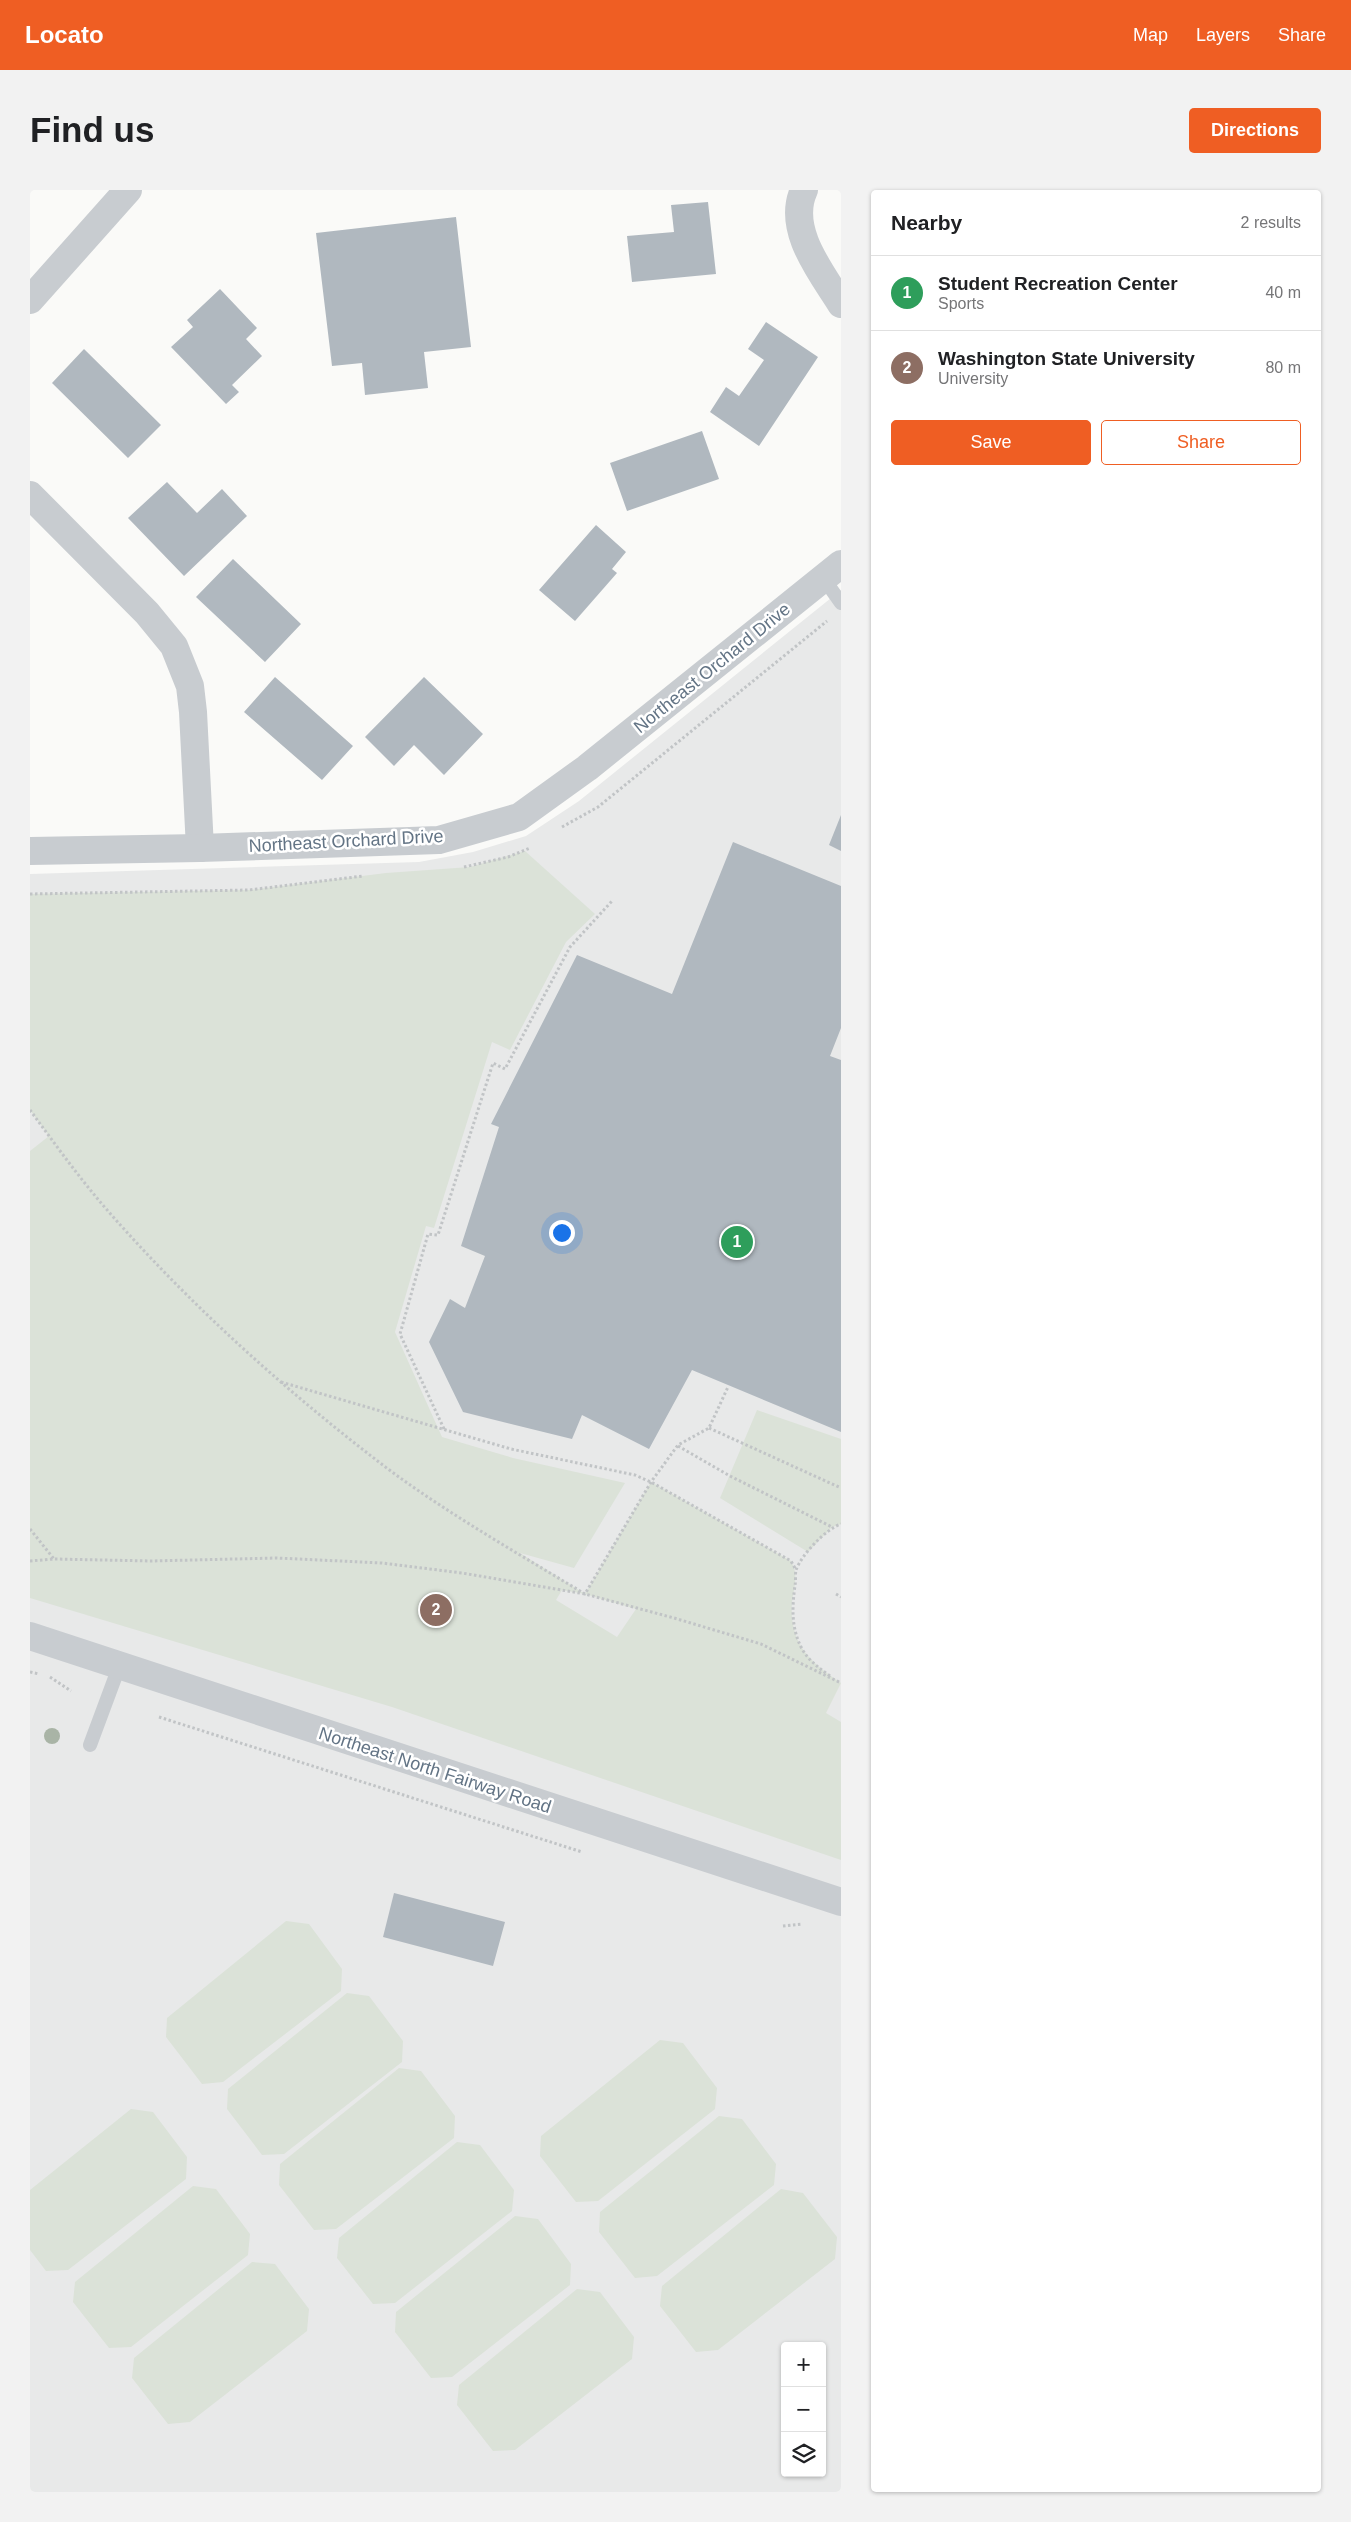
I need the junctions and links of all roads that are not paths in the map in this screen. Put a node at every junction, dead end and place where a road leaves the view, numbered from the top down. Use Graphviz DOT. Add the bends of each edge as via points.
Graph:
graph roads {
  1 [pos="128,190"];
  2 [pos="804,190"];
  3 [pos="30,300"];
  4 [pos="841,304"];
  5 [pos="30,495"];
  6 [pos="832,571"];
  7 [pos="841,603"];
  8 [pos="200,848"];
  9 [pos="30,851"];
  10 [pos="30,1636"];
  11 [pos="119,1667"];
  12 [pos="90,1745"];
  13 [pos="841,1902"];
  1 -- 3 [label="street"];
  2 -- 4 [label="street" via="799,223 813,259"];
  5 -- 8 [label="street" via="147,613 174,646 190,686"];
  6 -- 7 [label="lane"];
  6 -- 8 [label="street, Northeast Orchard Drive" via="587,768 519,817 439,840"];
  8 -- 9 [label="street, Northeast Orchard Drive"];
  10 -- 11 [label="street, Northeast North Fairway Road"];
  11 -- 12 [label="lane"];
  11 -- 13 [label="street, Northeast North Fairway Road"];
}
